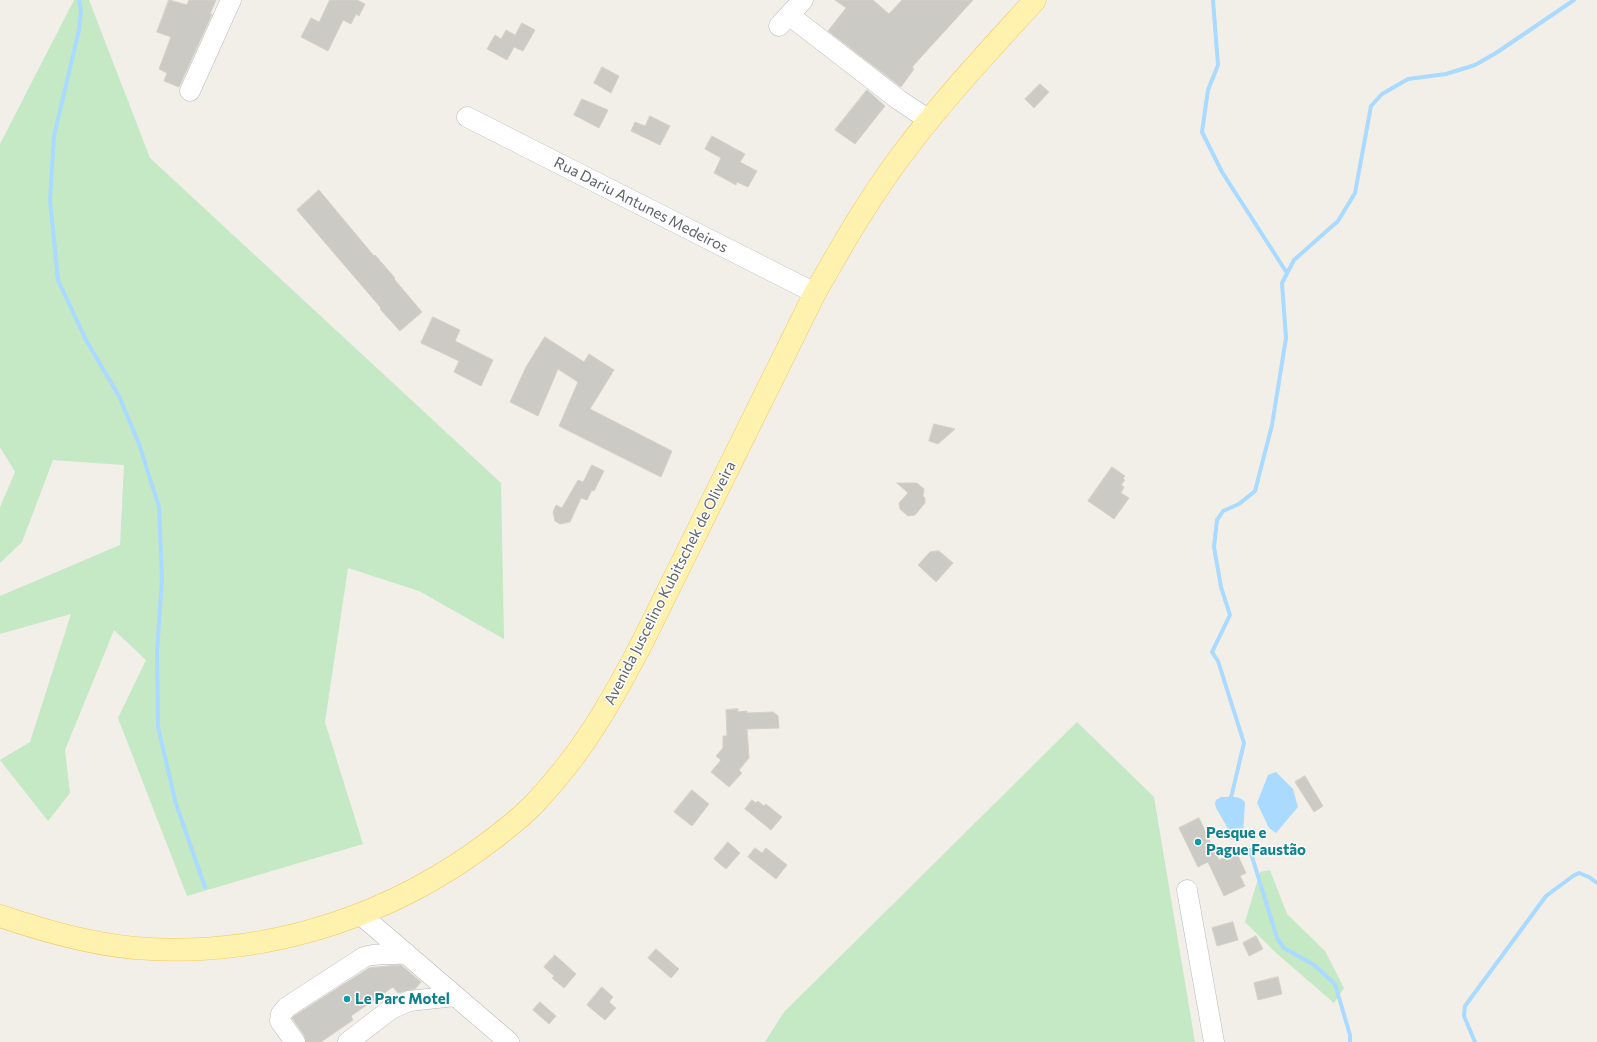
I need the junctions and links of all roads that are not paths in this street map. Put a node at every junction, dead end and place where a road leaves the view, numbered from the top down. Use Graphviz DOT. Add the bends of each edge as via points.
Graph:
graph roads {
  1 [pos="231,0"];
  2 [pos="802,0"];
  3 [pos="1035,0"];
  4 [pos="190,91"];
  5 [pos="467,117"];
  6 [pos="929,120"];
  7 [pos="815,293"];
  8 [pos="1187,890"];
  9 [pos="361,915"];
  10 [pos="0,916"];
  11 [pos="406,953"];
  12 [pos="455,996"];
  13 [pos="295,1042"];
  14 [pos="348,1042"];
  15 [pos="509,1042"];
  16 [pos="1214,1042"];
  1 -- 4 [label="street"];
  2 -- 6 [label="street" via="784,20"];
  3 -- 6 [label="main road, Avenida Juscelino Kubitschek de Oliveira"];
  5 -- 7 [label="street, Rua Dariu Antunes Medeiros"];
  6 -- 7 [label="main road, Avenida Juscelino Kubitschek de Oliveira" via="876,192"];
  7 -- 9 [label="main road, Avenida Juscelino Kubitschek de Oliveira" via="641,645 591,733 534,803 494,839 414,891"];
  8 -- 16 [label="street"];
  9 -- 10 [label="main road, Avenida Juscelino Kubitschek de Oliveira" via="275,939 227,946 178,949 134,948 88,941 44,931"];
  9 -- 11 [label="street"];
  11 -- 12 [label="street"];
  11 -- 13 [label="street" via="391,956 373,954 364,957 287,1007 280,1020"];
  12 -- 14 [label="street" via="409,1001 391,1009"];
  12 -- 15 [label="street"];
}
